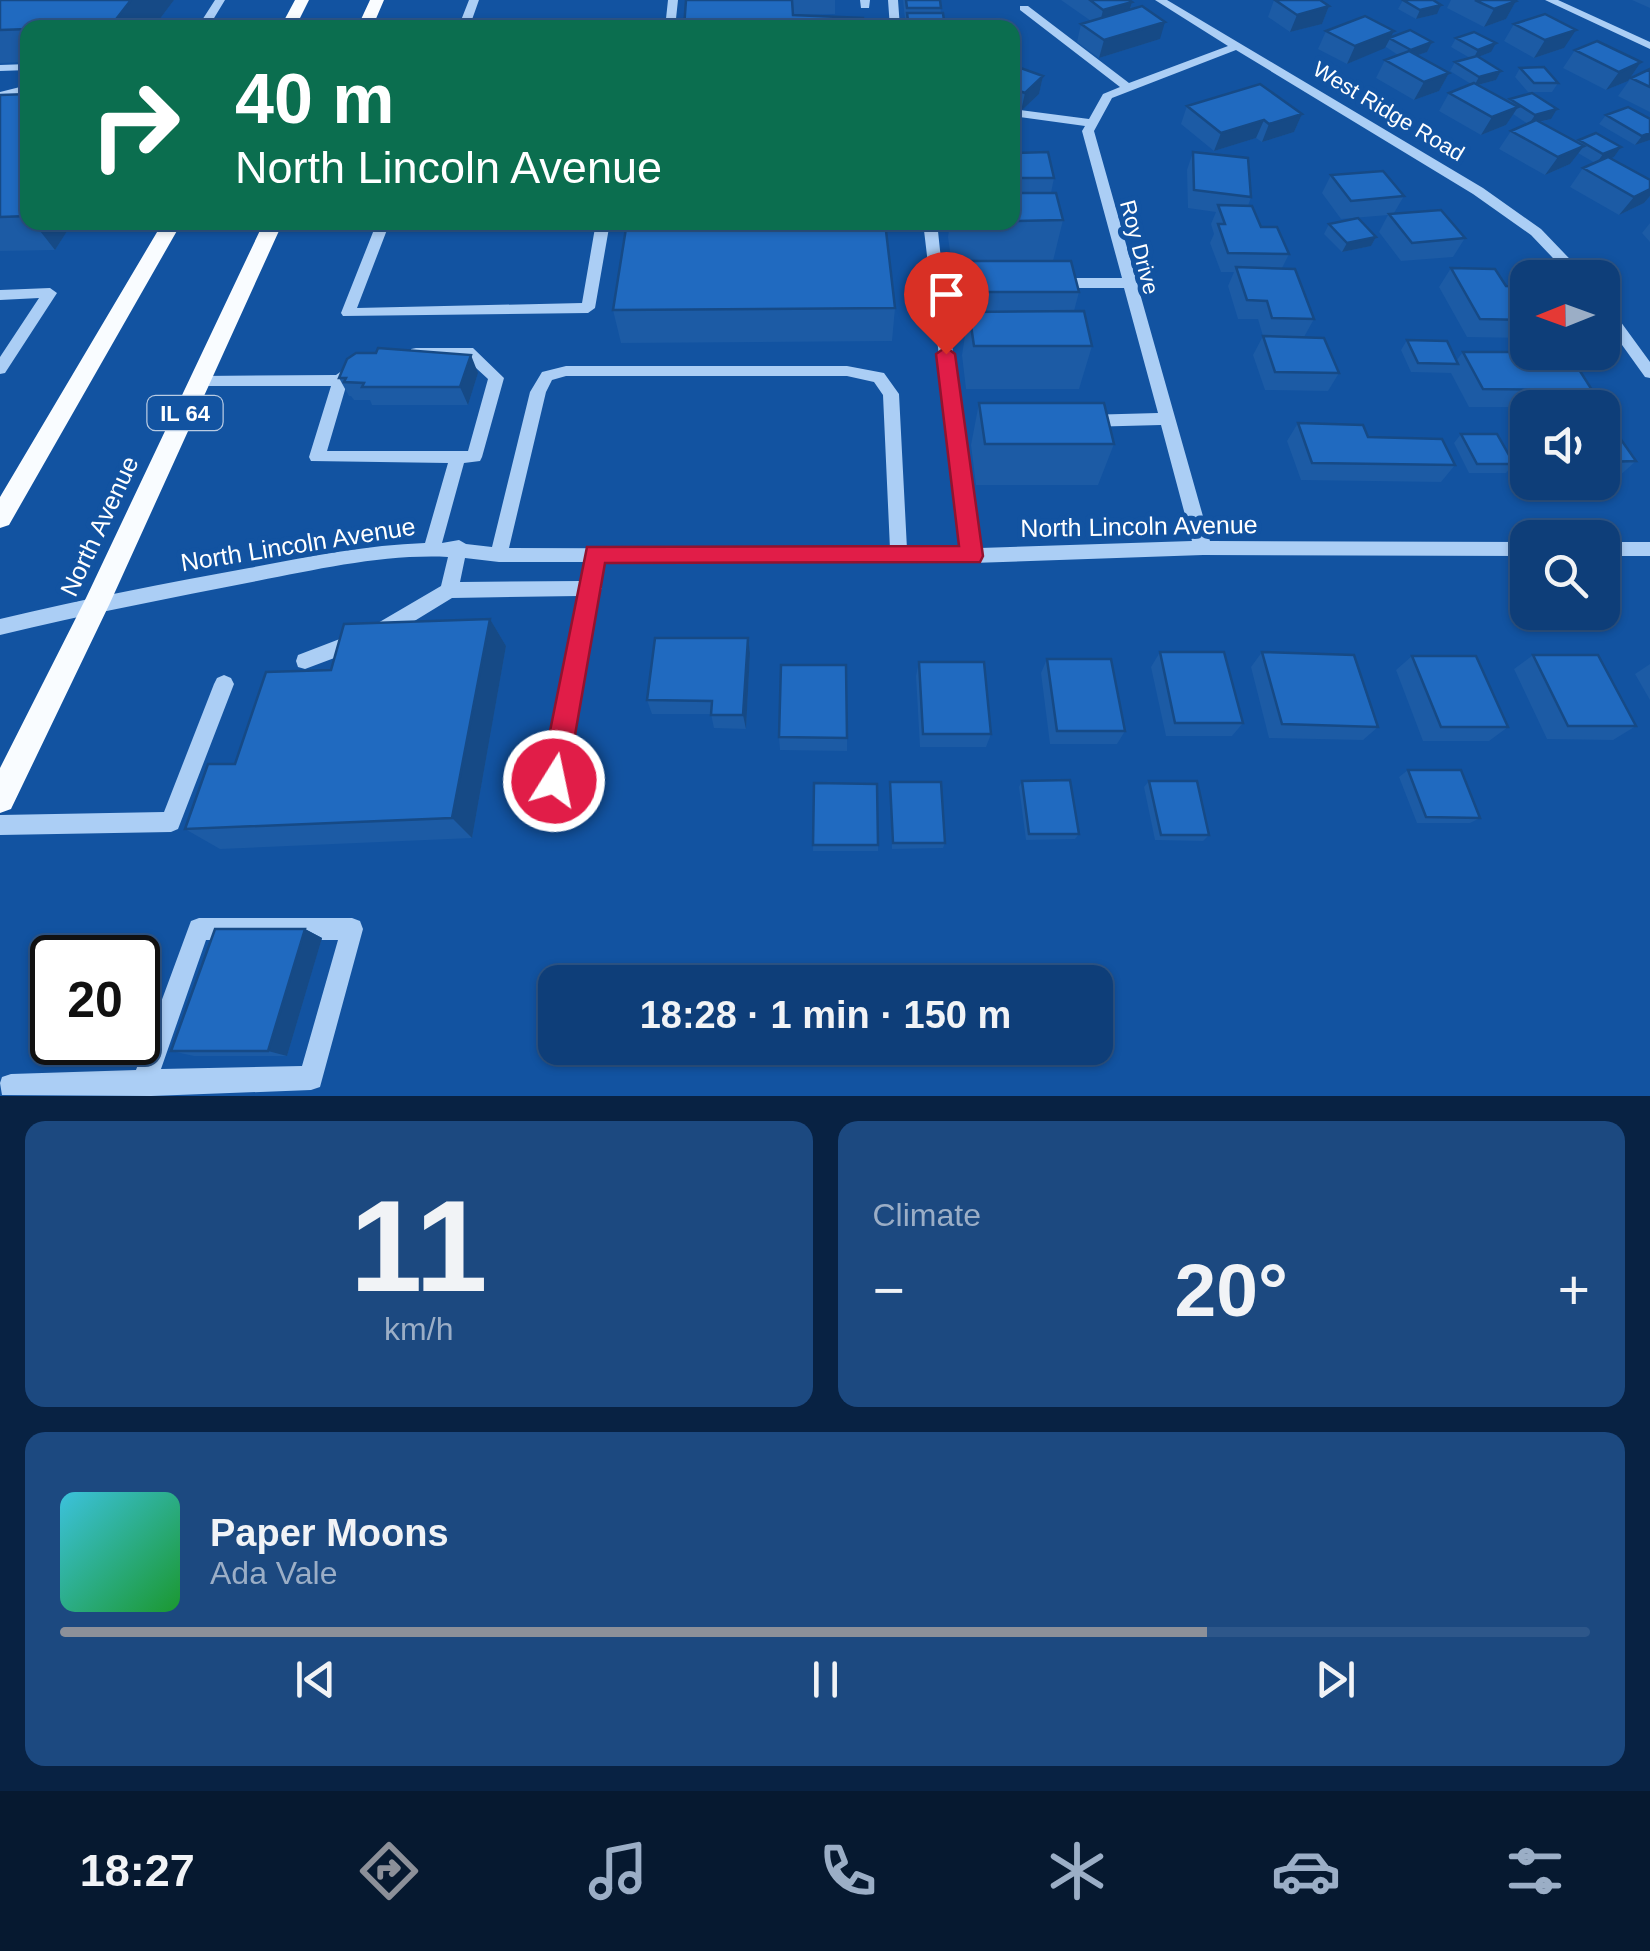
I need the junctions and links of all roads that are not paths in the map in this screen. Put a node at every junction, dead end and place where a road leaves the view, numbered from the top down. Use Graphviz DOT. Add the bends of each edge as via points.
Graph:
graph roads {
  1 [pos="1160,0"];
  2 [pos="1550,0"];
  3 [pos="1024,8"];
  4 [pos="1237,46"];
  5 [pos="1650,46"];
  6 [pos="1127,87"];
  7 [pos="1020,113"];
  8 [pos="1091,123"];
  9 [pos="169,230"];
  10 [pos="270,230"];
  11 [pos="381,230"];
  12 [pos="602,230"];
  13 [pos="931,230"];
  14 [pos="1563,260"];
  15 [pos="1032,283"];
  16 [pos="1129,283"];
  17 [pos="936,284"];
  18 [pos="994,284"];
  19 [pos="0,295"];
  20 [pos="1620,331"];
  21 [pos="390,353"];
  22 [pos="370,354"];
  23 [pos="0,369"];
  24 [pos="1650,373"];
  25 [pos="340,380"];
  26 [pos="200,381"];
  27 [pos="1167,420"];
  28 [pos="1071,422"];
  29 [pos="955,424"];
  30 [pos="974,424"];
  31 [pos="458,457"];
  32 [pos="0,518"];
  33 [pos="432,548"];
  34 [pos="459,548"];
  35 [pos="1203,548"];
  36 [pos="1510,549"];
  37 [pos="1620,549"];
  38 [pos="1650,549"];
  39 [pos="499,554"];
  40 [pos="596,554"];
  41 [pos="900,554"];
  42 [pos="972,556"];
  43 [pos="592,588"];
  44 [pos="448,590"];
  45 [pos="97,603"];
  46 [pos="0,627"];
  47 [pos="305,660"];
  48 [pos="224,684"];
  49 [pos="0,799"];
  50 [pos="548,814"];
  51 [pos="0,825"];
  52 [pos="6,1089"];
  53 [pos="142,1089"];
  1 -- 4 [label="street, West Ridge Road"];
  2 -- 5 [label="street"];
  3 -- 6 [label="street"];
  4 -- 6 [label="street"];
  4 -- 14 [label="street, West Ridge Road" via="1490,199"];
  6 -- 8 [label="street" via="1107,96"];
  7 -- 8 [label="street"];
  8 -- 16 [label="street, Roy Drive" via="1090,142"];
  9 -- 32 [label="main road"];
  10 -- 26 [label="main road, North Avenue / IL 64"];
  11 -- 12 [label="street" via="348,313 588,308"];
  13 -- 17 [label="street"];
  15 -- 16 [label="street"];
  16 -- 27 [label="street, Roy Drive"];
  17 -- 18 [label="street"];
  17 -- 29 [label="street"];
  19 -- 23 [label="street" via="50,293"];
  20 -- 24 [label="street"];
  21 -- 31 [label="street" via="468,352 496,378 474,457"];
  22 -- 25 [label="street"];
  25 -- 26 [label="street"];
  25 -- 31 [label="street" via="317,457"];
  26 -- 45 [label="main road, North Avenue / IL 64"];
  27 -- 28 [label="street"];
  27 -- 35 [label="street, Roy Drive"];
  29 -- 30 [label="street"];
  29 -- 42 [label="street"];
  31 -- 33 [label="street"];
  33 -- 34 [label="street, North Lincoln Avenue"];
  33 -- 45 [label="street, North Lincoln Avenue" via="379,551"];
  34 -- 39 [label="street, North Lincoln Avenue"];
  34 -- 44 [label="street"];
  35 -- 36 [label="street, North Lincoln Avenue"];
  35 -- 42 [label="street, North Lincoln Avenue"];
  37 -- 38 [label="street"];
  39 -- 40 [label="street, North Lincoln Avenue"];
  39 -- 41 [label="street" via="538,392 547,376 566,370 848,371 879,377 891,394"];
  40 -- 41 [label="street, North Lincoln Avenue"];
  40 -- 43 [label="street"];
  41 -- 42 [label="street, North Lincoln Avenue"];
  43 -- 44 [label="street"];
  43 -- 50 [label="street"];
  44 -- 47 [label="street" via="378,633"];
  45 -- 46 [label="street, North Lincoln Avenue"];
  45 -- 49 [label="main road, North Avenue / IL 64"];
  48 -- 51 [label="street" via="171,822"];
  52 -- 53 [label="street"];
  53 -- 53 [label="street" via="312,1078 352,928 198,929"];
}
